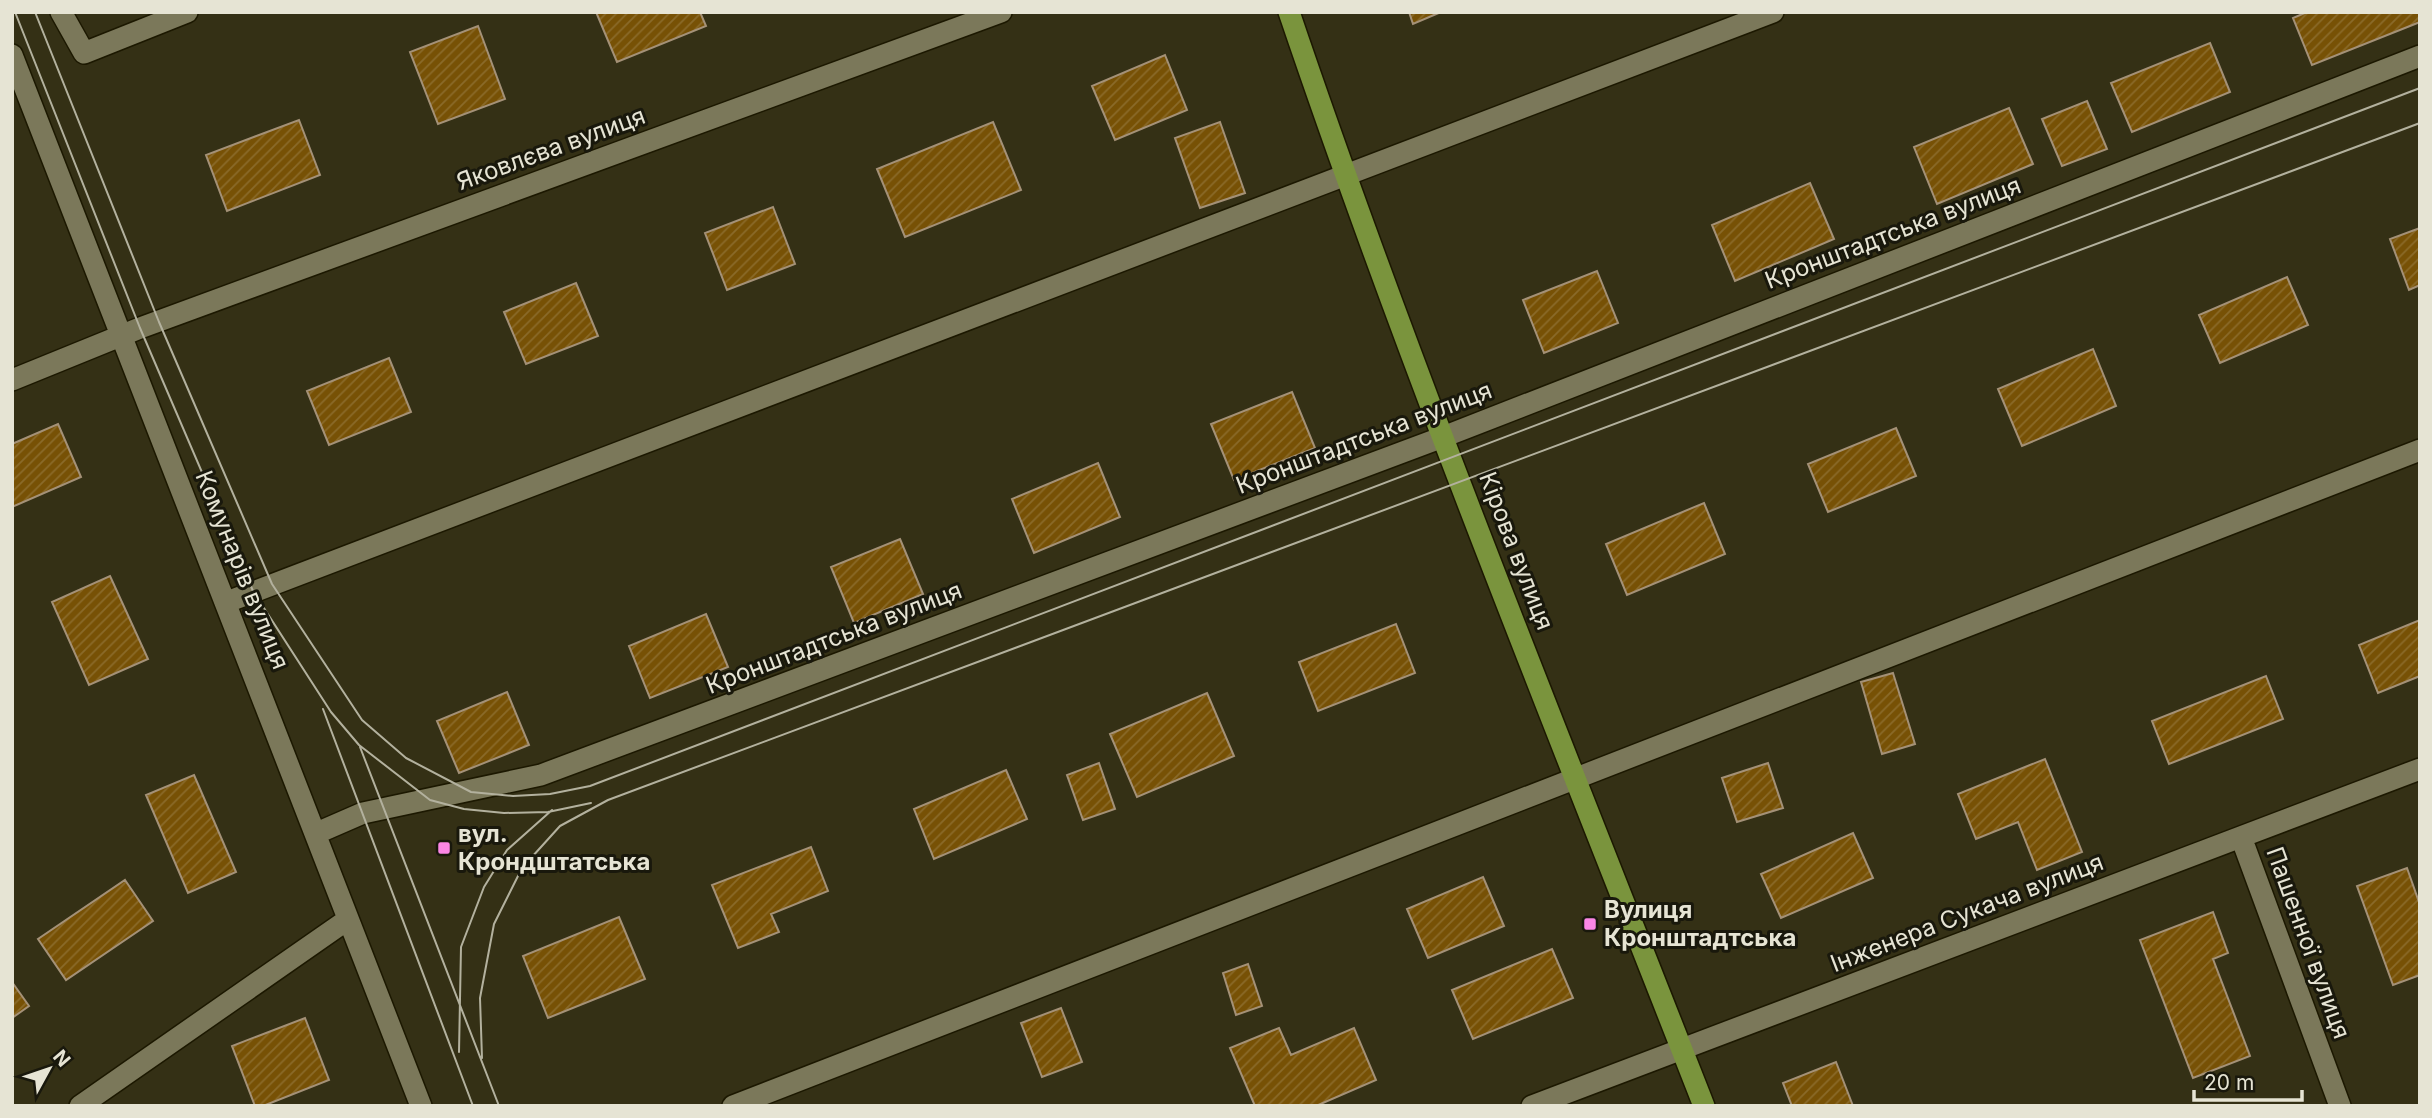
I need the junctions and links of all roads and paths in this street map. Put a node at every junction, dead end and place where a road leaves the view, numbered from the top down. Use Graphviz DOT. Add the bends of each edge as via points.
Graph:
graph roads {
  1 [pos="61,12"];
  2 [pos="187,12"];
  3 [pos="1001,12"];
  4 [pos="1289,12"];
  5 [pos="1773,12"];
  6 [pos="12,55"];
  7 [pos="2420,56"];
  8 [pos="1345,177"];
  9 [pos="121,338"];
  10 [pos="12,380"];
  11 [pos="1443,437"];
  12 [pos="2420,450"];
  13 [pos="227,602"];
  14 [pos="2420,769"];
  15 [pos="1576,776"];
  16 [pos="317,833"];
  17 [pos="2241,837"];
  18 [pos="347,920"];
  19 [pos="1682,1049"];
  20 [pos="80,1106"];
  21 [pos="421,1106"];
  22 [pos="733,1106"];
  23 [pos="1532,1106"];
  24 [pos="1704,1106"];
  25 [pos="2340,1106"];
  1 -- 2 [label="street" via="84,53"];
  3 -- 9 [label="street, Яковлєва вулиця"];
  4 -- 8 [label="main road, Кірова вулиця"];
  5 -- 8 [label="street"];
  6 -- 9 [label="street, Комунарів вулиця"];
  7 -- 11 [label="street, Кронштадтська вулиця"];
  8 -- 11 [label="main road, Кірова вулиця"];
  8 -- 13 [label="street"];
  9 -- 10 [label="street, Яковлєва вулиця"];
  9 -- 13 [label="street, Комунарів вулиця"];
  11 -- 15 [label="main road, Кірова вулиця"];
  11 -- 16 [label="street, Кронштадтська вулиця" via="541,775 363,813"];
  12 -- 15 [label="street"];
  13 -- 16 [label="street, Комунарів вулиця"];
  14 -- 17 [label="street, Інженера Сукача вулиця"];
  15 -- 19 [label="main road, Кірова вулиця"];
  15 -- 22 [label="street"];
  16 -- 18 [label="street, Комунарів вулиця"];
  17 -- 19 [label="street, Інженера Сукача вулиця"];
  17 -- 25 [label="street, Пашенної вулиця"];
  18 -- 20 [label="street"];
  18 -- 21 [label="street, Комунарів вулиця"];
  19 -- 23 [label="street, Інженера Сукача вулиця"];
  19 -- 24 [label="main road, Кірова вулиця"];
}
